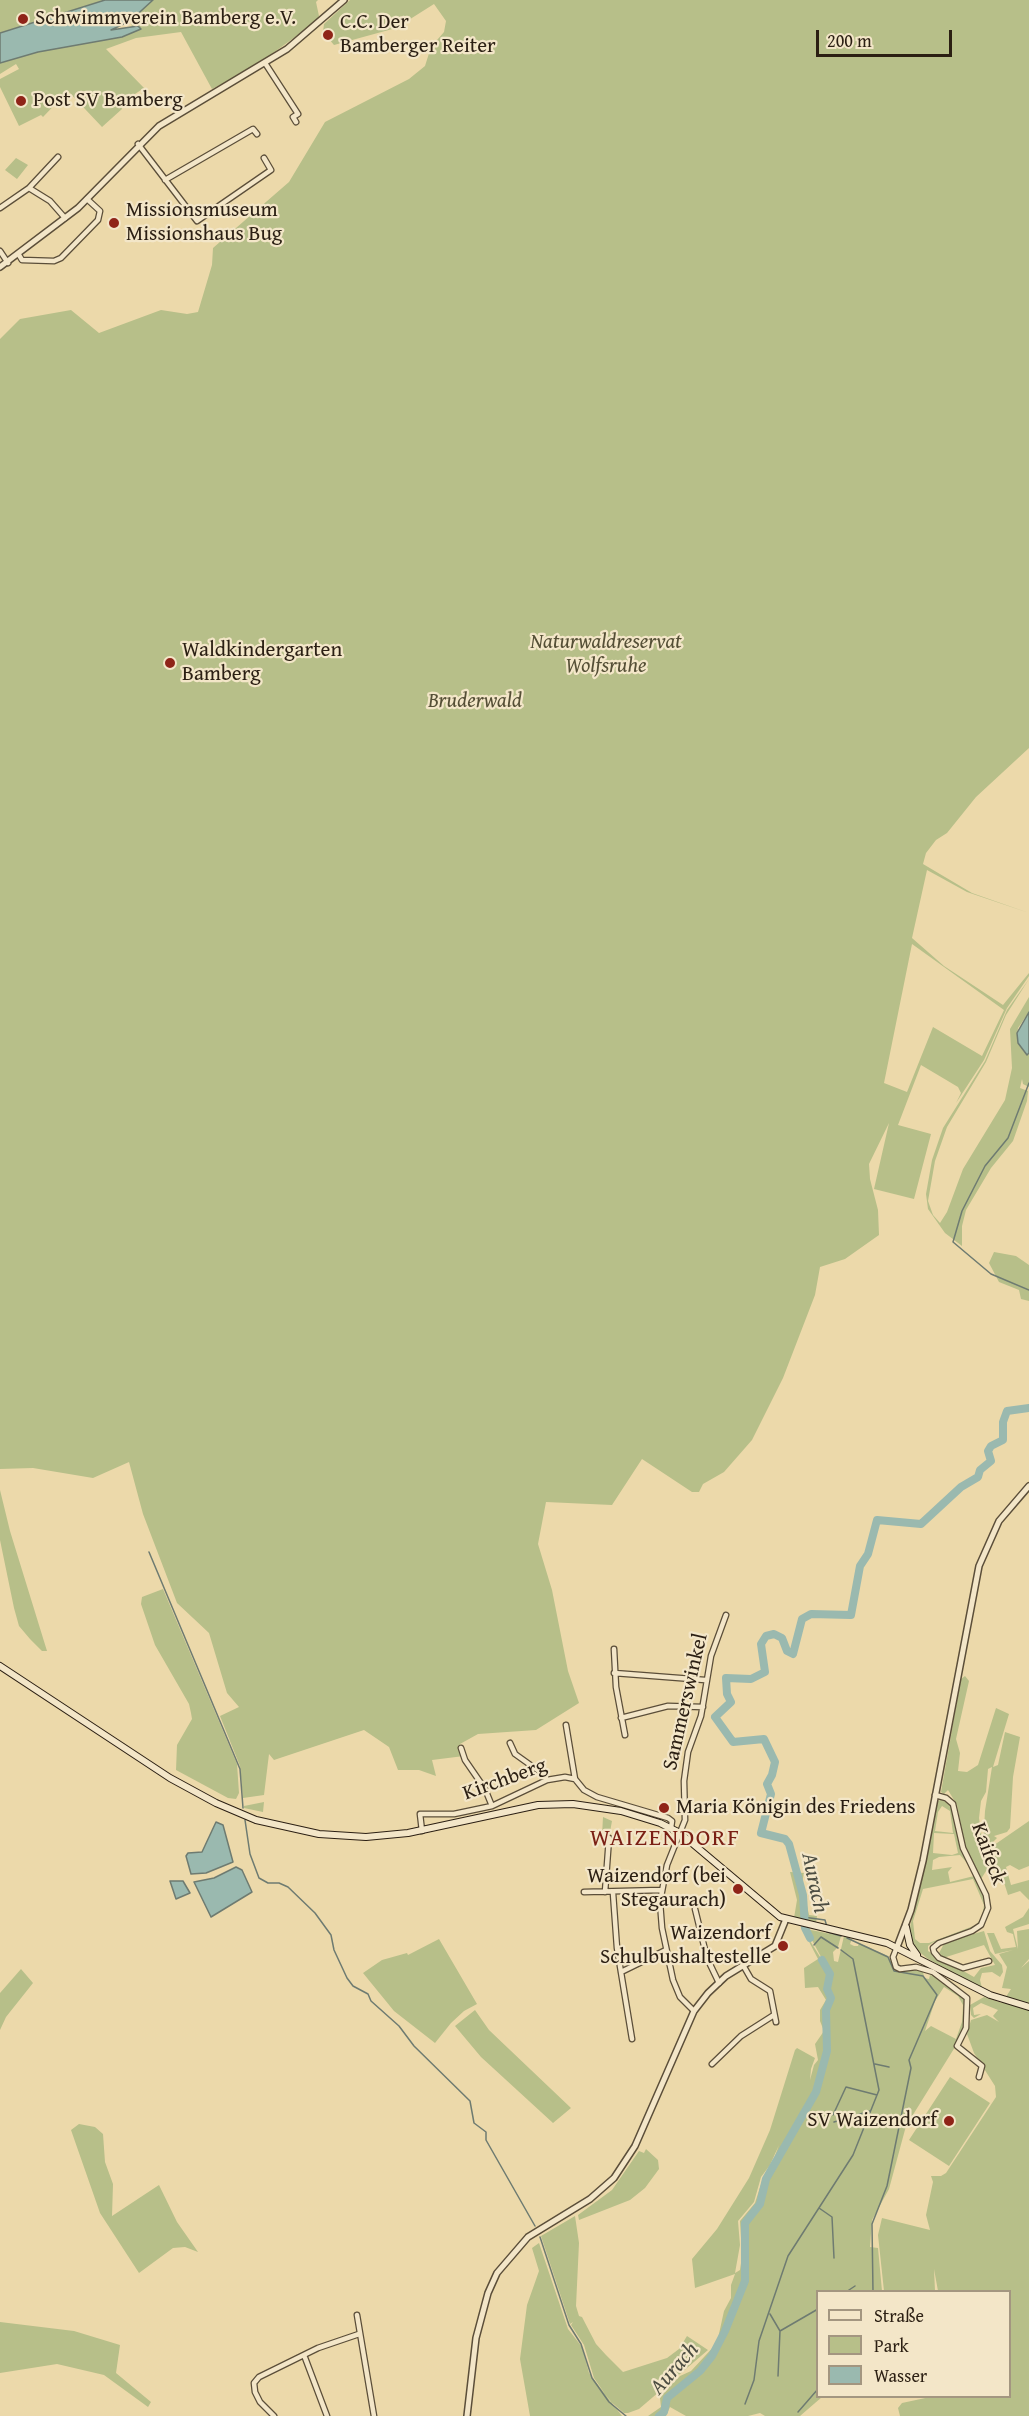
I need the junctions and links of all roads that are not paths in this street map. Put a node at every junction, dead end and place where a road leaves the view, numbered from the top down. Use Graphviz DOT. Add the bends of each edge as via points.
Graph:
graph roads {
  1 [pos="344,0"];
  2 [pos="266,63"];
  3 [pos="297,122"];
  4 [pos="257,134"];
  5 [pos="138,144"];
  6 [pos="58,157"];
  7 [pos="264,158"];
  8 [pos="165,180"];
  9 [pos="29,188"];
  10 [pos="87,199"];
  11 [pos="0,208"];
  12 [pos="65,218"];
  13 [pos="0,251"];
  14 [pos="19,255"];
  15 [pos="8,262"];
  16 [pos="0,267"];
  17 [pos="1029,1486"];
  18 [pos="726,1615"];
  19 [pos="614,1649"];
  20 [pos="0,1666"];
  21 [pos="614,1673"];
  22 [pos="705,1680"];
  23 [pos="703,1707"];
  24 [pos="621,1718"];
  25 [pos="566,1725"];
  26 [pos="625,1735"];
  27 [pos="510,1743"];
  28 [pos="461,1748"];
  29 [pos="575,1779"];
  30 [pos="547,1780"];
  31 [pos="935,1795"];
  32 [pos="492,1806"];
  33 [pos="671,1828"];
  34 [pos="422,1831"];
  35 [pos="680,1833"];
  36 [pos="609,1838"];
  37 [pos="661,1890"];
  38 [pos="584,1892"];
  39 [pos="605,1892"];
  40 [pos="613,1893"];
  41 [pos="695,1909"];
  42 [pos="786,1919"];
  43 [pos="906,1927"];
  44 [pos="897,1947"];
  45 [pos="666,1950"];
  46 [pos="920,1958"];
  47 [pos="989,1961"];
  48 [pos="743,1965"];
  49 [pos="621,1972"];
  50 [pos="719,1983"];
  51 [pos="1029,2007"];
  52 [pos="694,2011"];
  53 [pos="774,2015"];
  54 [pos="776,2022"];
  55 [pos="632,2038"];
  56 [pos="712,2064"];
  57 [pos="979,2077"];
  58 [pos="357,2315"];
  59 [pos="359,2334"];
  60 [pos="304,2355"];
  61 [pos="274,2416"];
  62 [pos="327,2416"];
  63 [pos="374,2416"];
  64 [pos="467,2416"];
  1 -- 2 [label="street" via="303,37"];
  2 -- 3 [label="street" via="298,114 293,117"];
  2 -- 5 [label="street" via="159,126"];
  4 -- 8 [label="street" via="253,129"];
  5 -- 8 [label="street"];
  5 -- 10 [label="street"];
  6 -- 9 [label="street"];
  7 -- 8 [label="street" via="271,170 197,221"];
  9 -- 11 [label="street"];
  9 -- 12 [label="street" via="50,201"];
  10 -- 12 [label="street"];
  10 -- 14 [label="street" via="100,211 98,220 62,258 22,260"];
  12 -- 14 [label="street"];
  13 -- 15 [label="street"];
  14 -- 15 [label="street"];
  15 -- 16 [label="street"];
  17 -- 31 [label="street" via="999,1521 979,1566"];
  18 -- 22 [label="street, Sammerswinkel"];
  19 -- 21 [label="street"];
  20 -- 34 [label="main road" via="170,1778 240,1814 297,1830 344,1837"];
  21 -- 22 [label="street"];
  21 -- 24 [label="street"];
  22 -- 23 [label="street, Sammerswinkel"];
  23 -- 24 [label="street" via="668,1706"];
  23 -- 35 [label="street, Sammerswinkel" via="686,1763 686,1815"];
  24 -- 26 [label="street"];
  25 -- 29 [label="street"];
  27 -- 30 [label="street" via="515,1754"];
  28 -- 32 [label="street"];
  29 -- 30 [label="street, Kirchberg"];
  29 -- 33 [label="street, Kirchberg" via="597,1797 668,1818"];
  30 -- 32 [label="street, Kirchberg"];
  31 -- 43 [label="street"];
  31 -- 47 [label="street, Kaifeck" via="953,1804 963,1848 986,1895 988,1908 981,1925 939,1942 934,1952 963,1968"];
  32 -- 34 [label="street, Kirchberg" via="454,1814 420,1814"];
  33 -- 34 [label="main road" via="619,1810 561,1804 526,1807"];
  33 -- 35 [label="main road"];
  35 -- 37 [label="street, Sammerswinkel"];
  35 -- 42 [label="main road" via="772,1912"];
  36 -- 39 [label="street"];
  37 -- 40 [label="street"];
  37 -- 45 [label="street, Sammerswinkel"];
  38 -- 39 [label="street"];
  39 -- 40 [label="street"];
  40 -- 49 [label="street"];
  41 -- 50 [label="street" via="707,1958"];
  42 -- 44 [label="main road"];
  42 -- 48 [label="street" via="775,1946"];
  43 -- 44 [label="street"];
  43 -- 46 [label="main road" via="910,1945"];
  44 -- 46 [label="main road"];
  44 -- 57 [label="street" via="893,1957 896,1967 933,1972 967,1998 966,2028 957,2046 982,2066"];
  45 -- 49 [label="street"];
  45 -- 52 [label="street, Sammerswinkel" via="680,1997"];
  46 -- 51 [label="main road" via="983,1992"];
  48 -- 50 [label="street"];
  48 -- 53 [label="street" via="751,1978 770,1991"];
  49 -- 55 [label="street"];
  50 -- 52 [label="street"];
  52 -- 64 [label="street" via="635,2146 614,2178 590,2199 528,2237 497,2273 476,2338"];
  53 -- 54 [label="street"];
  53 -- 56 [label="street" via="741,2036"];
  58 -- 59 [label="street"];
  59 -- 60 [label="street"];
  59 -- 63 [label="street"];
  60 -- 61 [label="street" via="255,2380 260,2402"];
  60 -- 62 [label="street"];
}
